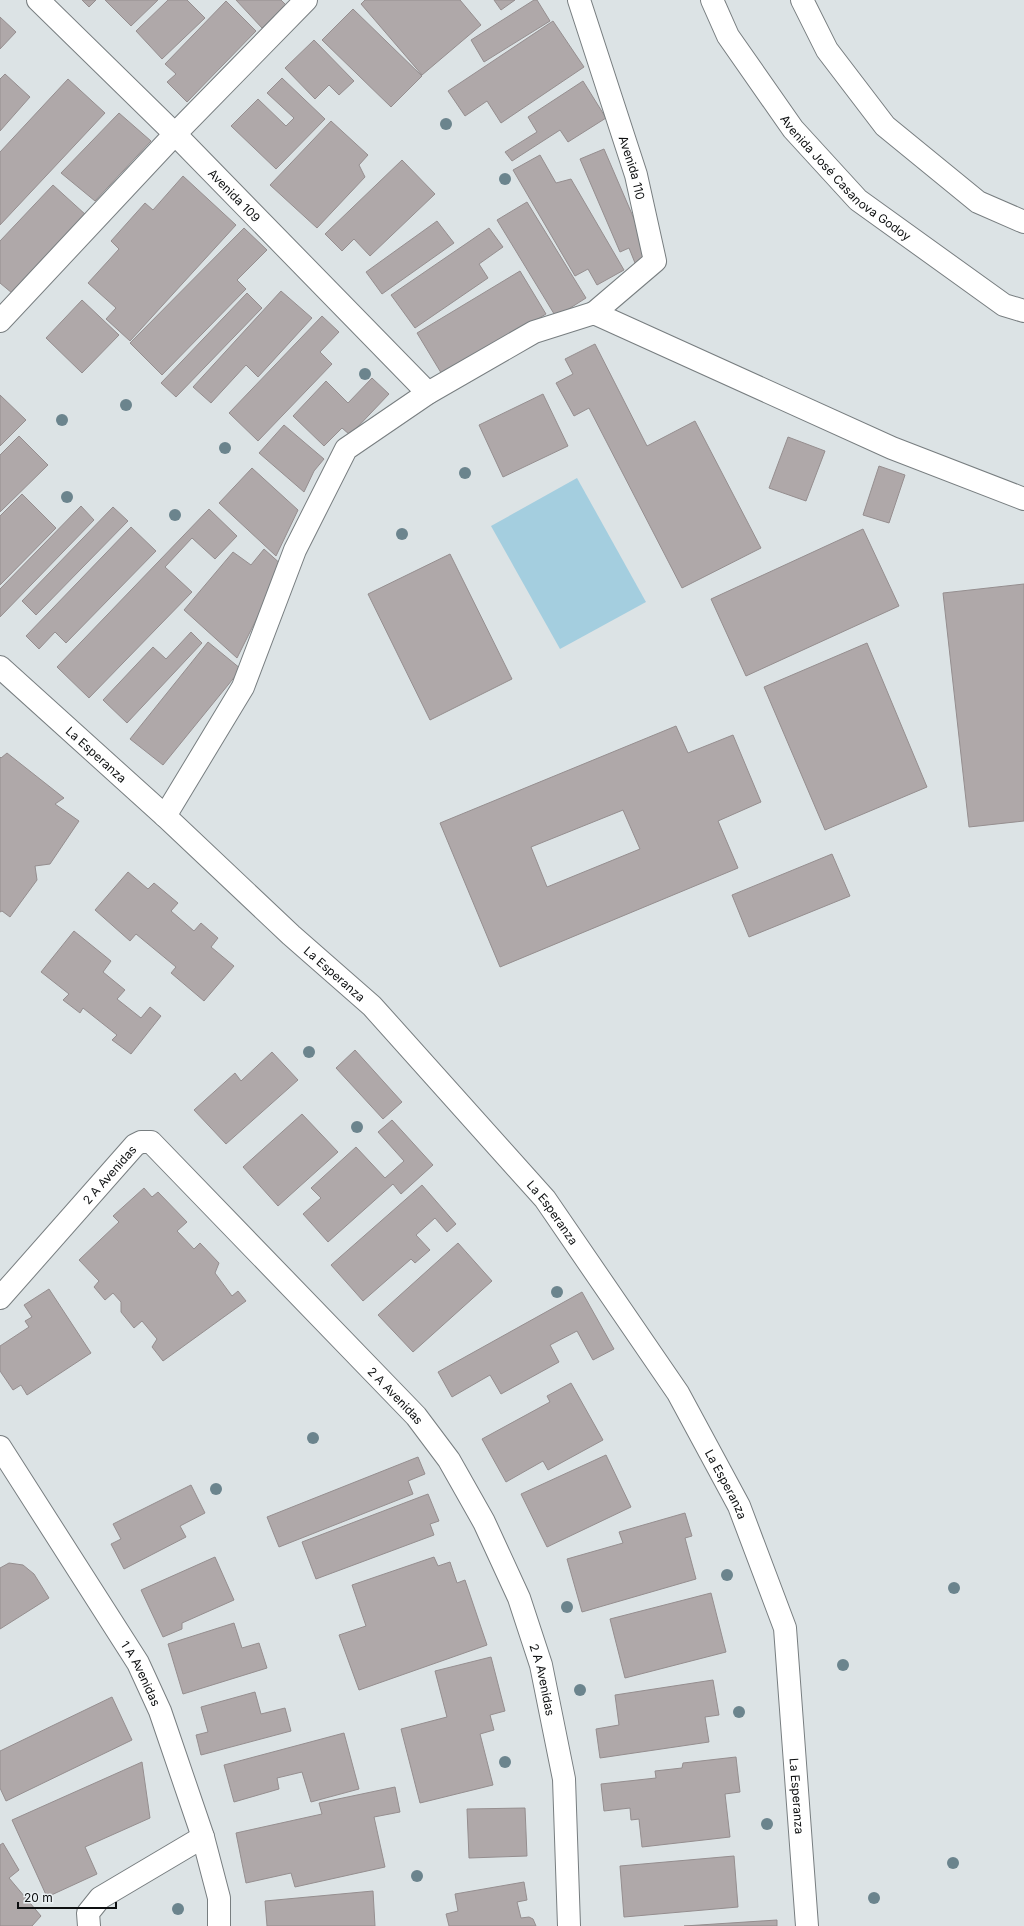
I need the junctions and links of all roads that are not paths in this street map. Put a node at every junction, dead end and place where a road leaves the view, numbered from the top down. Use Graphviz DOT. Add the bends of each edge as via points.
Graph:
graph roads {
  1 [pos="38,0"];
  2 [pos="306,0"];
  3 [pos="579,0"];
  4 [pos="712,0"];
  5 [pos="802,0"];
  6 [pos="174,134"];
  7 [pos="1024,222"];
  8 [pos="1024,311"];
  9 [pos="594,313"];
  10 [pos="0,321"];
  11 [pos="428,393"];
  12 [pos="1024,499"];
  13 [pos="0,667"];
  14 [pos="165,816"];
  15 [pos="0,1298"];
  16 [pos="0,1447"];
  17 [pos="204,1837"];
  18 [pos="89,1926"];
  19 [pos="219,1926"];
  20 [pos="569,1926"];
  21 [pos="806,1926"];
  1 -- 6 [label="street, Avenida 109"];
  2 -- 6 [label="street"];
  3 -- 9 [label="street, Avenida 110" via="636,175 655,261"];
  4 -- 8 [label="street, Avenida José Casanova Godoy" via="728,36 793,130 858,200 1004,305"];
  5 -- 7 [label="street" via="826,50 885,126 978,202"];
  6 -- 10 [label="street"];
  6 -- 11 [label="street, Avenida 109"];
  9 -- 11 [label="street" via="534,332"];
  9 -- 12 [label="street" via="892,448"];
  11 -- 14 [label="street" via="346,448 295,550 243,687"];
  13 -- 14 [label="street, La Esperanza"];
  14 -- 21 [label="street, La Esperanza" via="291,935 372,1006 545,1199 678,1393 739,1506 785,1628"];
  15 -- 20 [label="street, 2 A Avenidas" via="135,1145 151,1142 416,1416 449,1460 484,1522 519,1598 541,1665 564,1779"];
  16 -- 17 [label="street, 1 A Avenidas" via="138,1663 160,1711"];
  17 -- 18 [label="street" via="100,1898 88,1913"];
  17 -- 19 [label="street, 1 A Avenidas" via="219,1898"];
}
